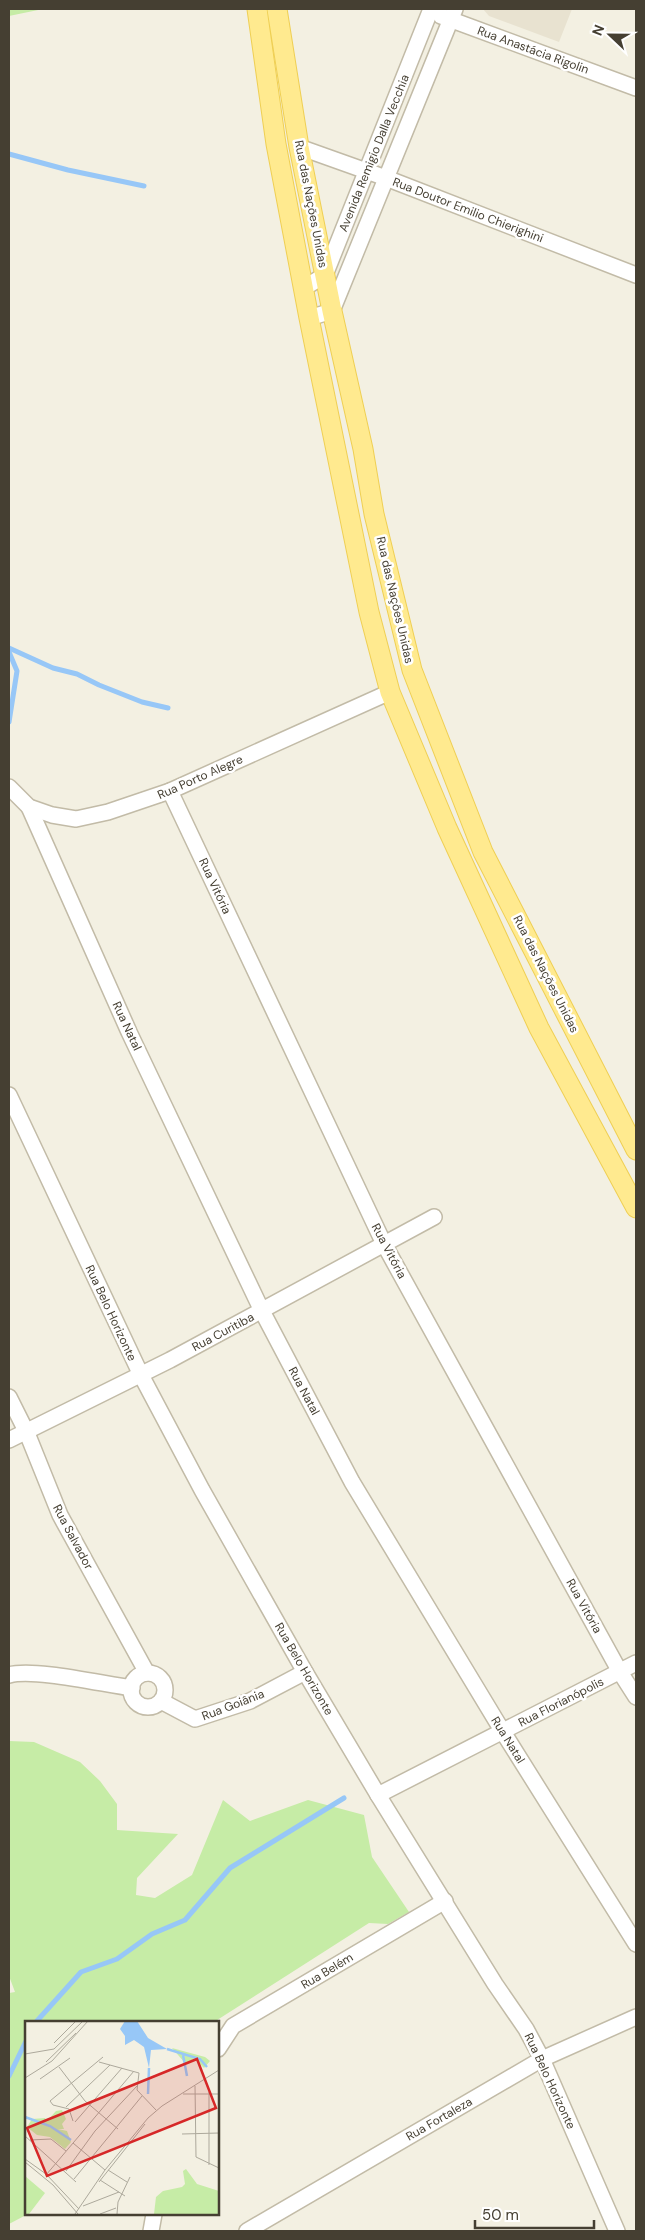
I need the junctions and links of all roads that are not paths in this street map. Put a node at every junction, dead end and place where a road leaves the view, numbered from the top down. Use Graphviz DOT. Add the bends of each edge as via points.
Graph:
graph roads {
  1 [pos="257,9"];
  2 [pos="277,9"];
  3 [pos="431,11"];
  4 [pos="452,14"];
  5 [pos="636,88"];
  6 [pos="300,147"];
  7 [pos="368,172"];
  8 [pos="386,178"];
  9 [pos="325,275"];
  10 [pos="636,275"];
  11 [pos="304,288"];
  12 [pos="332,311"];
  13 [pos="309,318"];
  14 [pos="390,692"];
  15 [pos="9,787"];
  16 [pos="170,791"];
  17 [pos="29,807"];
  18 [pos="447,828"];
  19 [pos="483,852"];
  20 [pos="9,1096"];
  21 [pos="636,1150"];
  22 [pos="636,1208"];
  23 [pos="434,1216"];
  24 [pos="384,1244"];
  25 [pos="262,1311"];
  26 [pos="141,1375"];
  27 [pos="9,1397"];
  28 [pos="27,1432"];
  29 [pos="9,1440"];
  30 [pos="636,1664"];
  31 [pos="305,1672"];
  32 [pos="620,1672"];
  33 [pos="147,1673"];
  34 [pos="9,1675"];
  35 [pos="132,1688"];
  36 [pos="636,1697"];
  37 [pos="161,1701"];
  38 [pos="503,1732"];
  39 [pos="378,1795"];
  40 [pos="445,1901"];
  41 [pos="636,1944"];
  42 [pos="636,2017"];
  43 [pos="219,2047"];
  44 [pos="542,2060"];
  45 [pos="154,2215"];
  46 [pos="151,2231"];
  47 [pos="247,2231"];
  48 [pos="617,2231"];
  1 -- 11 [label="main road, Rua das Nações Unidas" via="276,144"];
  2 -- 6 [label="main road, Rua das Nações Unidas"];
  3 -- 4 [label="street, Rua Anastácia Rigolin"];
  3 -- 7 [label="street, Avenida Remigio Dalla Vecchia"];
  4 -- 5 [label="street, Rua Anastácia Rigolin"];
  4 -- 8 [label="street, Avenida Remigio Dalla Vecchia"];
  6 -- 7 [label="street, Rua Doutor Emilio Chierighini"];
  6 -- 9 [label="main road, Rua das Nações Unidas"];
  7 -- 8 [label="street, Rua Doutor Emilio Chierighini"];
  7 -- 9 [label="street, Avenida Remigio Dalla Vecchia"];
  8 -- 10 [label="street, Rua Doutor Emilio Chierighini"];
  8 -- 12 [label="street, Avenida Remigio Dalla Vecchia"];
  9 -- 11 [label="street"];
  9 -- 12 [label="main road, Rua das Nações Unidas"];
  11 -- 13 [label="main road, Rua das Nações Unidas"];
  12 -- 13 [label="street"];
  12 -- 19 [label="main road, Rua das Nações Unidas" via="374,514 412,670"];
  13 -- 14 [label="main road, Rua das Nações Unidas" via="369,612"];
  14 -- 16 [label="street, Rua Porto Alegre"];
  14 -- 18 [label="main road, Rua das Nações Unidas"];
  15 -- 17 [label="street, Rua Porto Alegre"];
  16 -- 17 [label="street, Rua Porto Alegre" via="76,820"];
  16 -- 24 [label="street, Rua Vitória"];
  17 -- 25 [label="street, Rua Natal" via="129,1032"];
  18 -- 19 [label="main road" via="446,812 454,807 461,813"];
  18 -- 22 [label="main road, Rua das Nações Unidas" via="539,1028"];
  19 -- 21 [label="main road, Rua das Nações Unidas"];
  20 -- 26 [label="street, Rua Belo Horizonte"];
  23 -- 24 [label="street, Rua Curitiba"];
  24 -- 25 [label="street, Rua Curitiba"];
  24 -- 32 [label="street, Rua Vitória"];
  25 -- 26 [label="street, Rua Curitiba"];
  25 -- 38 [label="street, Rua Natal" via="352,1482"];
  26 -- 28 [label="street, Rua Curitiba"];
  26 -- 31 [label="street, Rua Belo Horizonte"];
  27 -- 28 [label="street, Rua Salvador"];
  28 -- 29 [label="street, Rua Curitiba"];
  28 -- 33 [label="street, Rua Salvador" via="60,1515"];
  30 -- 32 [label="street, Rua Florianópolis"];
  31 -- 37 [label="street, Rua Goiânia" via="250,1701 195,1719"];
  31 -- 39 [label="street, Rua Belo Horizonte"];
  32 -- 36 [label="street, Rua Vitória"];
  32 -- 38 [label="street, Rua Florianópolis"];
  33 -- 35 [label="street" via="139,1676"];
  33 -- 37 [label="street" via="156,1674 163,1681 166,1689"];
  34 -- 35 [label="street" via="47,1674"];
  35 -- 37 [label="street" via="134,1700 140,1706 149,1708"];
  38 -- 39 [label="street, Rua Florianópolis"];
  38 -- 41 [label="street, Rua Natal"];
  39 -- 40 [label="street, Rua Belo Horizonte"];
  40 -- 43 [label="street, Rua Belém" via="233,2026"];
  40 -- 44 [label="street, Rua Belo Horizonte"];
  42 -- 44 [label="street, Rua Fortaleza"];
  44 -- 47 [label="street, Rua Fortaleza"];
  44 -- 48 [label="street, Rua Belo Horizonte"];
  45 -- 46 [label="street"];
}
